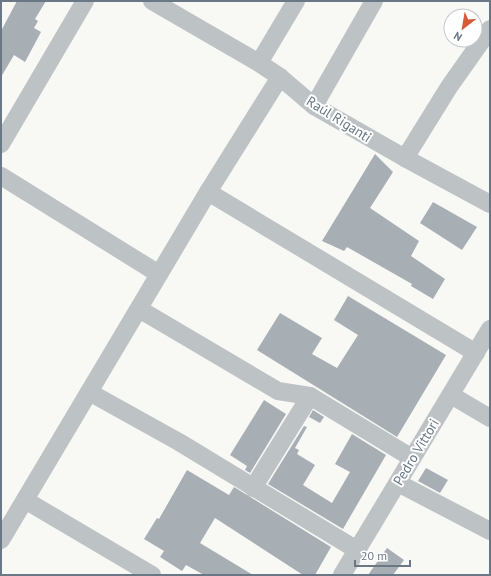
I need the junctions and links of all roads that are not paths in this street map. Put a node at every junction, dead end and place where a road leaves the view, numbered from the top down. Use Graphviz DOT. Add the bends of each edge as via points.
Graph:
graph roads {
  1 [pos="85,1"];
  2 [pos="152,1"];
  3 [pos="296,1"];
  4 [pos="374,1"];
  5 [pos="490,29"];
  6 [pos="259,63"];
  7 [pos="280,77"];
  8 [pos="314,106"];
  9 [pos="1,144"];
  10 [pos="404,158"];
  11 [pos="1,176"];
  12 [pos="208,192"];
  13 [pos="489,201"];
  14 [pos="159,274"];
  15 [pos="139,309"];
  16 [pos="490,329"];
  17 [pos="476,353"];
  18 [pos="89,392"];
  19 [pos="451,395"];
  20 [pos="310,396"];
  21 [pos="490,418"];
  22 [pos="412,458"];
  23 [pos="398,483"];
  24 [pos="253,488"];
  25 [pos="25,500"];
  26 [pos="490,531"];
  27 [pos="1,540"];
  28 [pos="357,550"];
  29 [pos="152,575"];
  30 [pos="342,575"];
  1 -- 9 [label="street"];
  2 -- 6 [label="street, Raúl Riganti"];
  3 -- 6 [label="street"];
  4 -- 8 [label="street"];
  5 -- 10 [label="street"];
  6 -- 7 [label="street, Raúl Riganti"];
  7 -- 8 [label="street, Raúl Riganti"];
  7 -- 12 [label="street"];
  8 -- 10 [label="street, Raúl Riganti"];
  10 -- 13 [label="street, Raúl Riganti"];
  11 -- 14 [label="street"];
  12 -- 14 [label="street"];
  12 -- 17 [label="street"];
  14 -- 15 [label="street"];
  15 -- 18 [label="street"];
  15 -- 20 [label="street" via="278,391"];
  16 -- 17 [label="street, Pedro Vittori"];
  17 -- 19 [label="street, Pedro Vittori"];
  18 -- 24 [label="street" via="179,442"];
  18 -- 25 [label="street"];
  19 -- 21 [label="street"];
  19 -- 22 [label="street, Pedro Vittori"];
  20 -- 22 [label="street"];
  20 -- 24 [label="street"];
  22 -- 23 [label="street, Pedro Vittori"];
  23 -- 26 [label="street"];
  23 -- 28 [label="street, Pedro Vittori"];
  24 -- 28 [label="street"];
  25 -- 27 [label="street"];
  25 -- 29 [label="street"];
  28 -- 30 [label="street, Pedro Vittori"];
}
